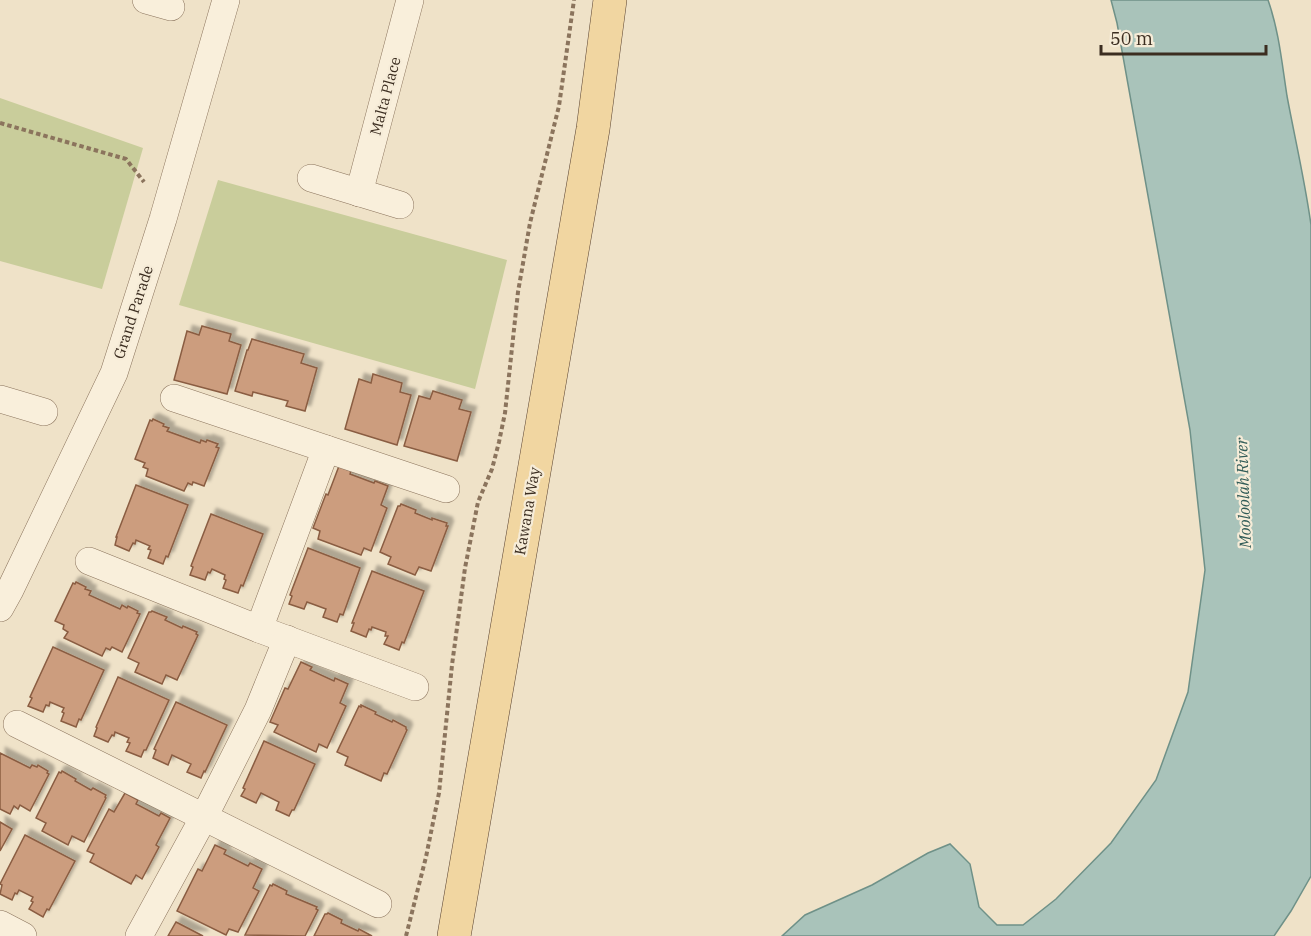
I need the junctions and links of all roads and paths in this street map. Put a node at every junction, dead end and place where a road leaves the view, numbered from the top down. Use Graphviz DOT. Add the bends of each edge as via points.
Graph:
graph roads {
  1 [pos="226,0"];
  2 [pos="410,0"];
  3 [pos="574,0"];
  4 [pos="610,0"];
  5 [pos="625,0"];
  6 [pos="0,123"];
  7 [pos="593,129"];
  8 [pos="311,178"];
  9 [pos="144,182"];
  10 [pos="359,193"];
  11 [pos="399,205"];
  12 [pos="174,398"];
  13 [pos="0,399"];
  14 [pos="44,412"];
  15 [pos="326,449"];
  16 [pos="446,489"];
  17 [pos="88,561"];
  18 [pos="0,608"];
  19 [pos="259,629"];
  20 [pos="287,639"];
  21 [pos="415,687"];
  22 [pos="17,724"];
  23 [pos="204,817"];
  24 [pos="378,904"];
  25 [pos="0,924"];
  26 [pos="23,936"];
  27 [pos="140,936"];
  28 [pos="406,936"];
  29 [pos="456,936"];
  1 -- 18 [label="street, Grand Parade" via="114,373"];
  2 -- 10 [label="street, Malta Place"];
  3 -- 28 [label="path" via="559,106 530,223 518,292 503,423 492,469 478,502 465,568 440,794"];
  4 -- 7 [label="main road"];
  5 -- 7 [label="main road"];
  6 -- 9 [label="path" via="126,159"];
  7 -- 29 [label="main road, Kawana Way"];
  8 -- 10 [label="street"];
  10 -- 11 [label="street"];
  12 -- 15 [label="street"];
  13 -- 14 [label="street"];
  15 -- 16 [label="street"];
  15 -- 19 [label="street"];
  17 -- 19 [label="street"];
  19 -- 20 [label="street"];
  20 -- 21 [label="street"];
  20 -- 23 [label="street" via="258,710"];
  22 -- 23 [label="street"];
  23 -- 24 [label="street"];
  23 -- 27 [label="street"];
  25 -- 26 [label="street"];
}
